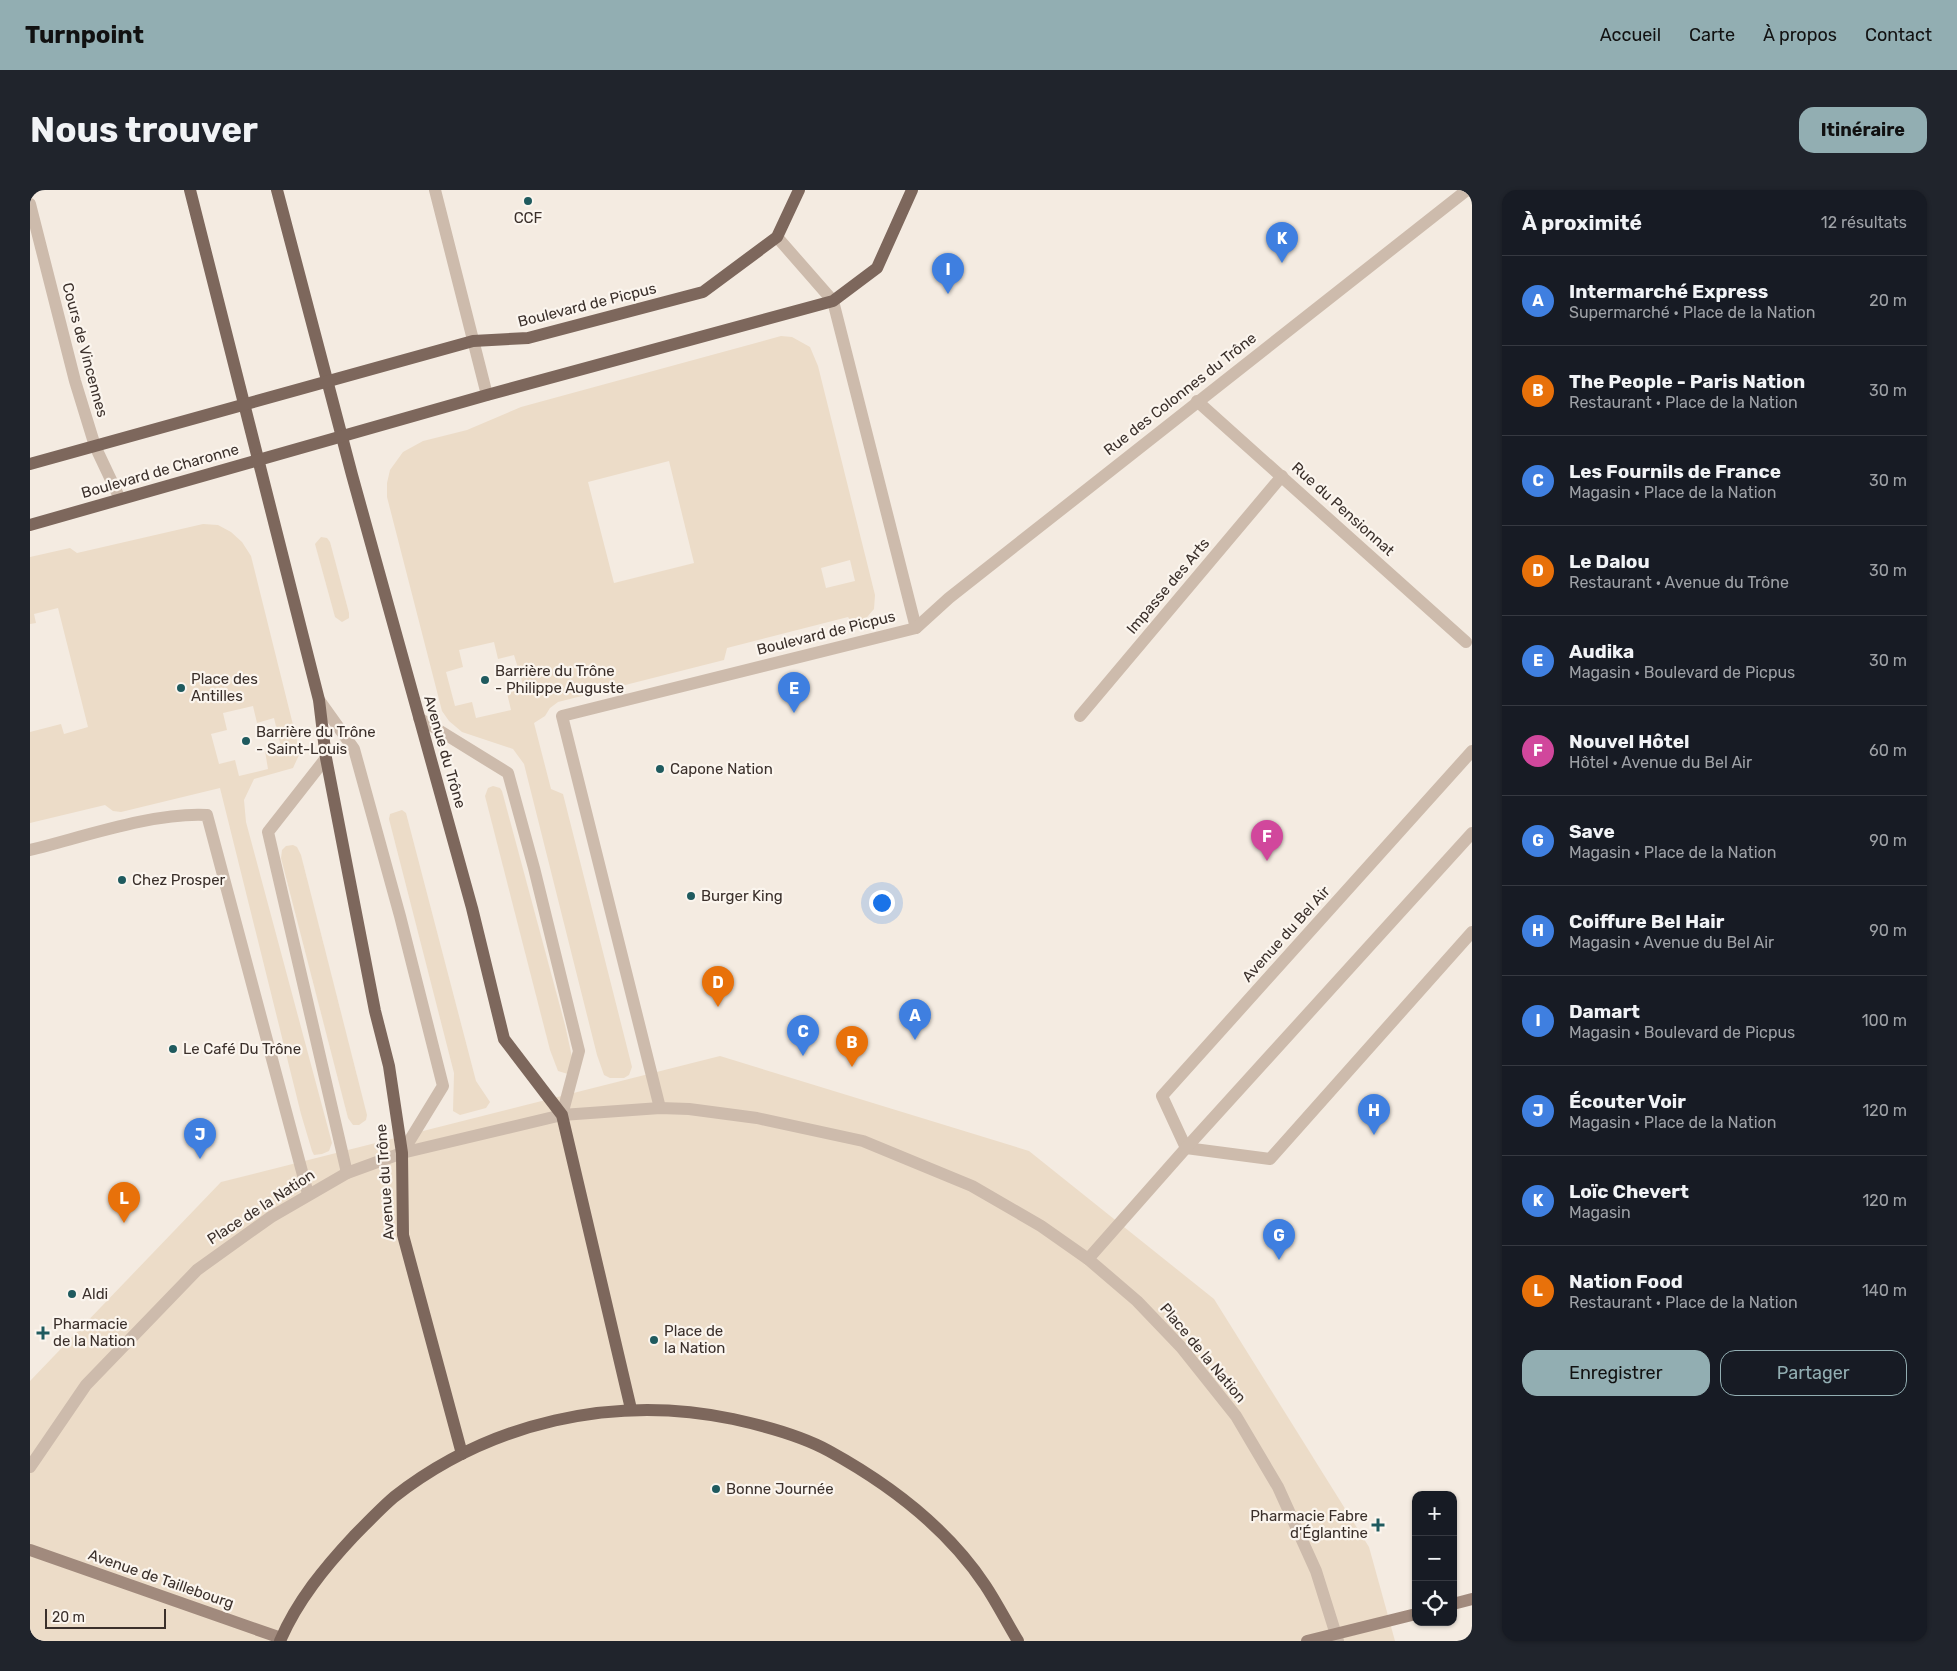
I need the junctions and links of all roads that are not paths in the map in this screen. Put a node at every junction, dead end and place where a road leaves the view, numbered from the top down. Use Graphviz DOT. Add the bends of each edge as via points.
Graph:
graph roads {
  1 [pos="190,190"];
  2 [pos="277,190"];
  3 [pos="435,190"];
  4 [pos="798,190"];
  5 [pos="912,190"];
  6 [pos="1467,190"];
  7 [pos="30,204"];
  8 [pos="777,237"];
  9 [pos="833,301"];
  10 [pos="473,342"];
  11 [pos="326,382"];
  12 [pos="487,395"];
  13 [pos="1197,401"];
  14 [pos="244,405"];
  15 [pos="341,436"];
  16 [pos="95,446"];
  17 [pos="258,460"];
  18 [pos="30,464"];
  19 [pos="1282,476"];
  20 [pos="120,499"];
  21 [pos="30,525"];
  22 [pos="916,628"];
  23 [pos="1466,642"];
  24 [pos="319,700"];
  25 [pos="1080,716"];
  26 [pos="418,718"];
  27 [pos="1472,751"];
  28 [pos="326,758"];
  29 [pos="1472,833"];
  30 [pos="30,850"];
  31 [pos="1472,932"];
  32 [pos="660,1108"];
  33 [pos="562,1115"];
  34 [pos="1186,1148"];
  35 [pos="402,1153"];
  36 [pos="347,1173"];
  37 [pos="308,1194"];
  38 [pos="1088,1259"];
  39 [pos="631,1409"];
  40 [pos="462,1454"];
  41 [pos="30,1467"];
  42 [pos="30,1550"];
  43 [pos="1472,1599"];
  44 [pos="1457,1603"];
  45 [pos="1412,1615"];
  46 [pos="1337,1637"];
  47 [pos="281,1640"];
  48 [pos="1018,1641"];
  49 [pos="1307,1641"];
  1 -- 14 [label="main road"];
  2 -- 11 [label="main road"];
  3 -- 10 [label="street"];
  4 -- 8 [label="main road, Boulevard de Picpus"];
  5 -- 9 [label="main road" via="877,268"];
  6 -- 13 [label="street, Rue des Colonnes du Trône"];
  7 -- 16 [label="street, Cours de Vincennes"];
  8 -- 9 [label="street, Boulevard de Picpus"];
  8 -- 10 [label="main road, Boulevard de Picpus" via="703,292 528,338"];
  9 -- 12 [label="main road"];
  9 -- 22 [label="street, Boulevard de Picpus"];
  10 -- 11 [label="main road, Boulevard de Picpus"];
  10 -- 12 [label="street"];
  11 -- 14 [label="main road, Boulevard de Picpus"];
  11 -- 15 [label="main road, Avenue du Trône"];
  12 -- 15 [label="main road"];
  13 -- 19 [label="street, Rue du Pensionnat"];
  13 -- 22 [label="street, Rue des Colonnes du Trône" via="949,598"];
  14 -- 16 [label="main road"];
  14 -- 17 [label="main road, Avenue du Trône"];
  15 -- 17 [label="main road, Boulevard de Charonne"];
  15 -- 26 [label="main road, Avenue du Trône"];
  16 -- 18 [label="main road"];
  16 -- 20 [label="street, Cours de Vincennes"];
  17 -- 20 [label="main road, Boulevard de Charonne"];
  17 -- 24 [label="main road, Avenue du Trône"];
  19 -- 23 [label="street, Rue du Pensionnat"];
  19 -- 25 [label="street, Impasse des Arts"];
  20 -- 21 [label="main road, Boulevard de Charonne"];
  22 -- 32 [label="street, Boulevard de Picpus" via="562,716"];
  24 -- 28 [label="main road, Avenue du Trône"];
  24 -- 35 [label="street" via="354,749 444,1086"];
  26 -- 33 [label="main road, Avenue du Trône" via="472,908 504,1039"];
  26 -- 33 [label="street, Avenue du Trône" via="508,773 579,1051"];
  27 -- 34 [label="street, Avenue du Bel Air" via="1162,1096"];
  28 -- 35 [label="main road, Avenue du Trône" via="375,1011 389,1066"];
  28 -- 36 [label="street" via="268,832"];
  29 -- 34 [label="street"];
  30 -- 37 [label="street" via="165,817 207,815"];
  31 -- 34 [label="street" via="1270,1159"];
  32 -- 33 [label="street, Place de la Nation"];
  32 -- 38 [label="street, Place de la Nation" via="757,1118 862,1141 972,1186 1041,1226"];
  33 -- 35 [label="street, Place de la Nation"];
  33 -- 39 [label="main road, Avenue du Trône"];
  34 -- 38 [label="street"];
  35 -- 36 [label="street, Place de la Nation"];
  35 -- 40 [label="main road, Avenue du Trône" via="403,1235"];
  36 -- 37 [label="street, Place de la Nation"];
  37 -- 41 [label="street, Place de la Nation" via="197,1270 86,1384"];
  38 -- 46 [label="street, Place de la Nation" via="1181,1347 1236,1416 1278,1487 1316,1571"];
  39 -- 40 [label="main road" via="572,1416 516,1430"];
  39 -- 48 [label="main road" via="699,1412 755,1423 828,1450 895,1492 940,1530 985,1584"];
  40 -- 47 [label="main road" via="426,1474 370,1519 331,1561 305,1596"];
  42 -- 47 [label="main road, Avenue de Taillebourg"];
  43 -- 44 [label="main road"];
  45 -- 46 [label="main road"];
  46 -- 49 [label="main road"];
}
